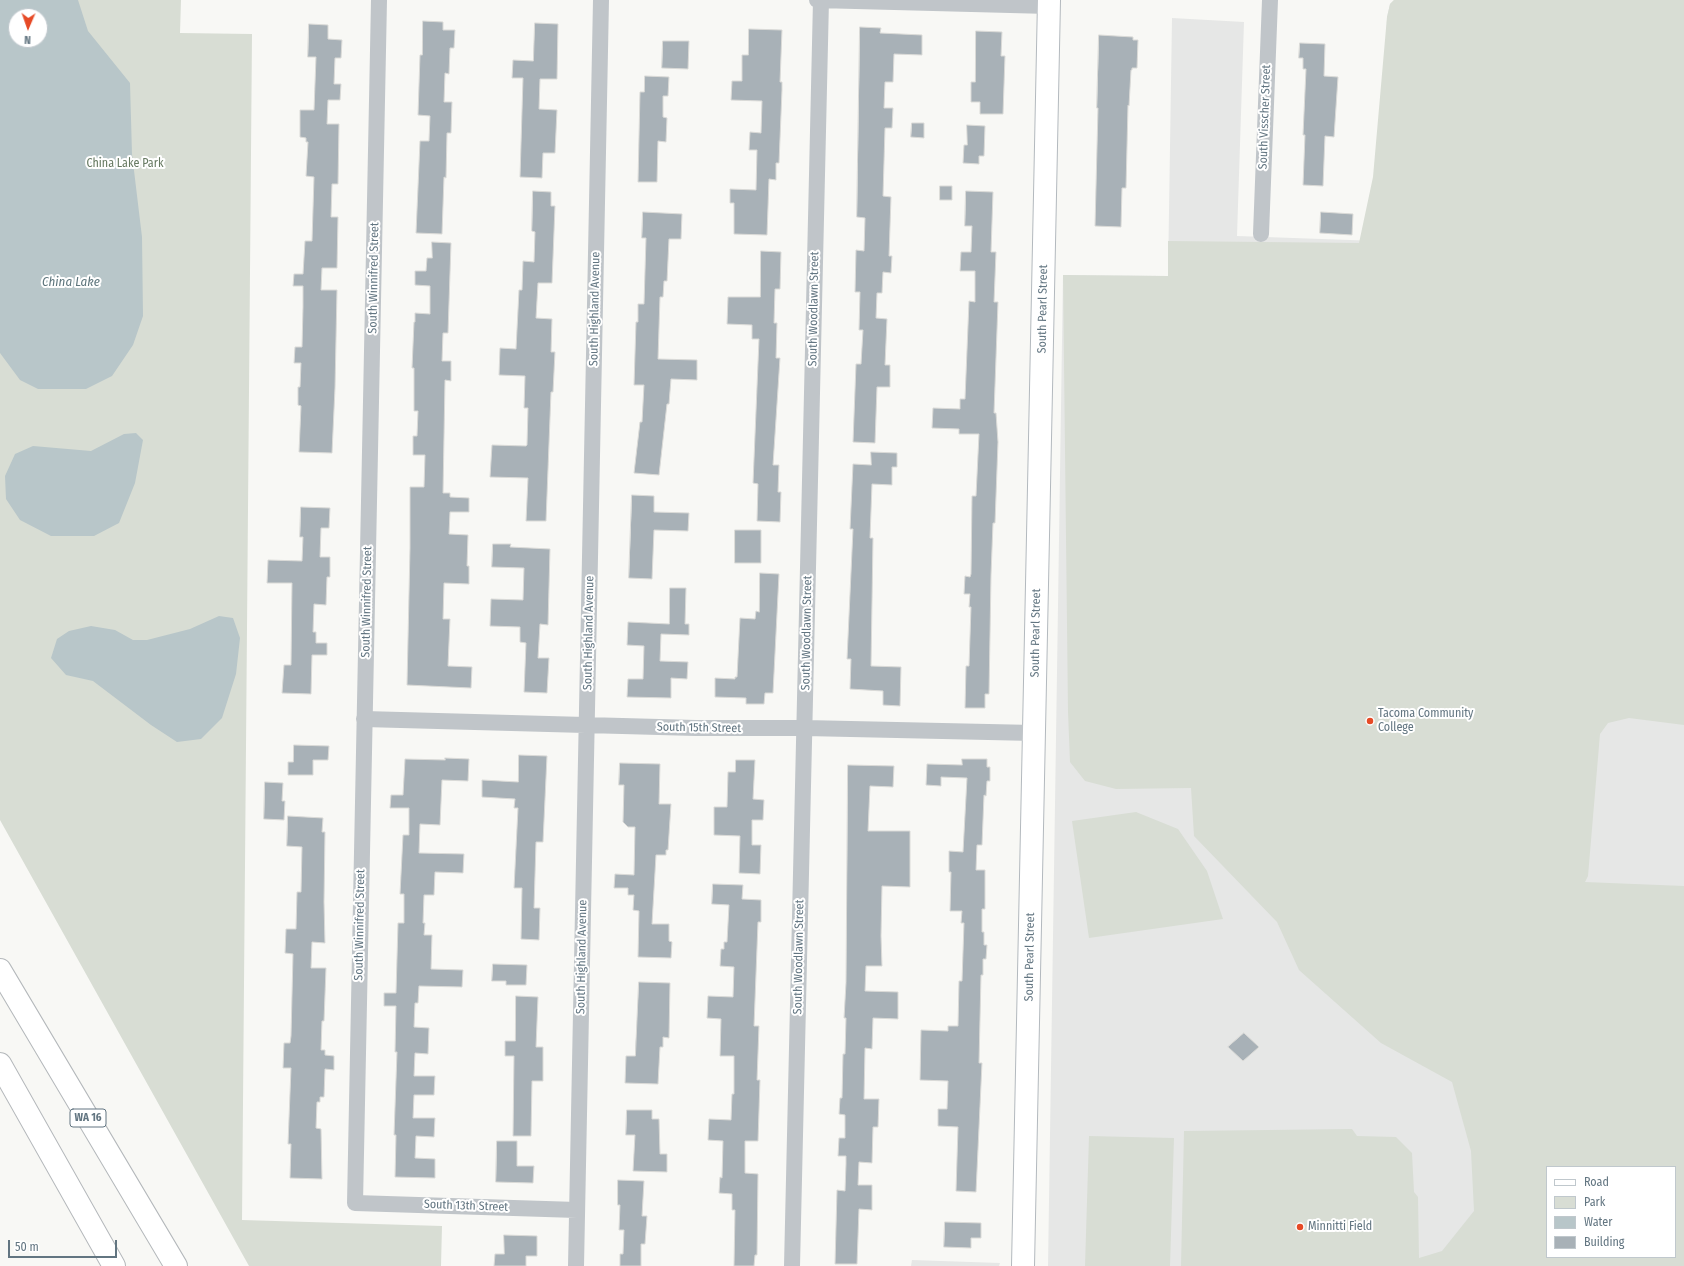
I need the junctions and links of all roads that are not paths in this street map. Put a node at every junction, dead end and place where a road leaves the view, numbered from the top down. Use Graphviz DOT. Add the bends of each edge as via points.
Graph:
graph roads {
  1 [pos="379,0"];
  2 [pos="601,0"];
  3 [pos="817,0"];
  4 [pos="821,0"];
  5 [pos="1270,0"];
  6 [pos="1049,3"];
  7 [pos="1261,234"];
  8 [pos="364,719"];
  9 [pos="587,726"];
  10 [pos="805,728"];
  11 [pos="1034,733"];
  12 [pos="0,970"];
  13 [pos="0,1064"];
  14 [pos="0,1083"];
  15 [pos="67,1183"];
  16 [pos="354,1203"];
  17 [pos="577,1210"];
  18 [pos="114,1266"];
  19 [pos="176,1266"];
  20 [pos="576,1266"];
  21 [pos="792,1266"];
  22 [pos="1023,1266"];
  1 -- 8 [label="street, South Winnifred Street"];
  2 -- 9 [label="street, South Highland Avenue"];
  3 -- 4 [label="street"];
  4 -- 6 [label="street"];
  4 -- 10 [label="street, South Woodlawn Street"];
  5 -- 7 [label="street, South Visscher Street"];
  6 -- 11 [label="main road, South Pearl Street"];
  8 -- 9 [label="street, South 15th Street"];
  8 -- 16 [label="street, South Winnifred Street"];
  9 -- 10 [label="street, South 15th Street"];
  9 -- 17 [label="street, South Highland Avenue"];
  10 -- 11 [label="street, South 15th Street"];
  10 -- 21 [label="street, South Woodlawn Street"];
  11 -- 22 [label="main road, South Pearl Street"];
  12 -- 19 [label="main road, WA 16"];
  13 -- 15 [label="main road"];
  14 -- 15 [label="main road"];
  15 -- 18 [label="main road"];
  16 -- 17 [label="street, South 13th Street"];
  17 -- 20 [label="street, South Highland Avenue"];
}
